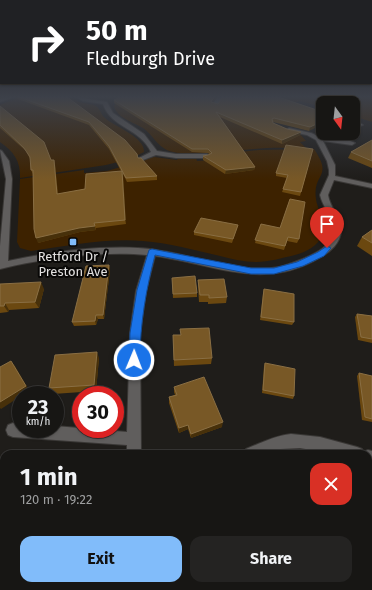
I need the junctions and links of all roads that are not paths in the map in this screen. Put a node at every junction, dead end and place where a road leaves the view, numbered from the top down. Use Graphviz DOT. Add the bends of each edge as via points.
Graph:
graph roads {
  1 [pos="124,125"];
  2 [pos="282,127"];
  3 [pos="316,136"];
  4 [pos="326,140"];
  5 [pos="333,140"];
  6 [pos="352,143"];
  7 [pos="0,152"];
  8 [pos="155,153"];
  9 [pos="207,156"];
  10 [pos="141,159"];
  11 [pos="331,177"];
  12 [pos="9,179"];
  13 [pos="0,180"];
  14 [pos="372,186"];
  15 [pos="152,252"];
  16 [pos="2,265"];
  17 [pos="64,434"];
  18 [pos="134,439"];
  19 [pos="134,450"];
  20 [pos="261,450"];
  21 [pos="343,450"];
  1 -- 8 [label="street" via="141,134"];
  2 -- 3 [label="street"];
  4 -- 11 [label="street" via="322,149 332,167"];
  5 -- 6 [label="street"];
  7 -- 12 [label="street" via="8,167"];
  8 -- 9 [label="street"];
  8 -- 10 [label="street"];
  11 -- 14 [label="street"];
  11 -- 15 [label="street" via="324,194 337,232 333,243 321,254 300,264 274,271 251,271"];
  12 -- 13 [label="street"];
  12 -- 16 [label="street"];
  15 -- 16 [label="street" via="98,252"];
  15 -- 18 [label="street" via="141,290 135,333"];
  17 -- 18 [label="street"];
  18 -- 19 [label="street"];
  20 -- 21 [label="street" via="280,442 299,441 315,442"];
}
